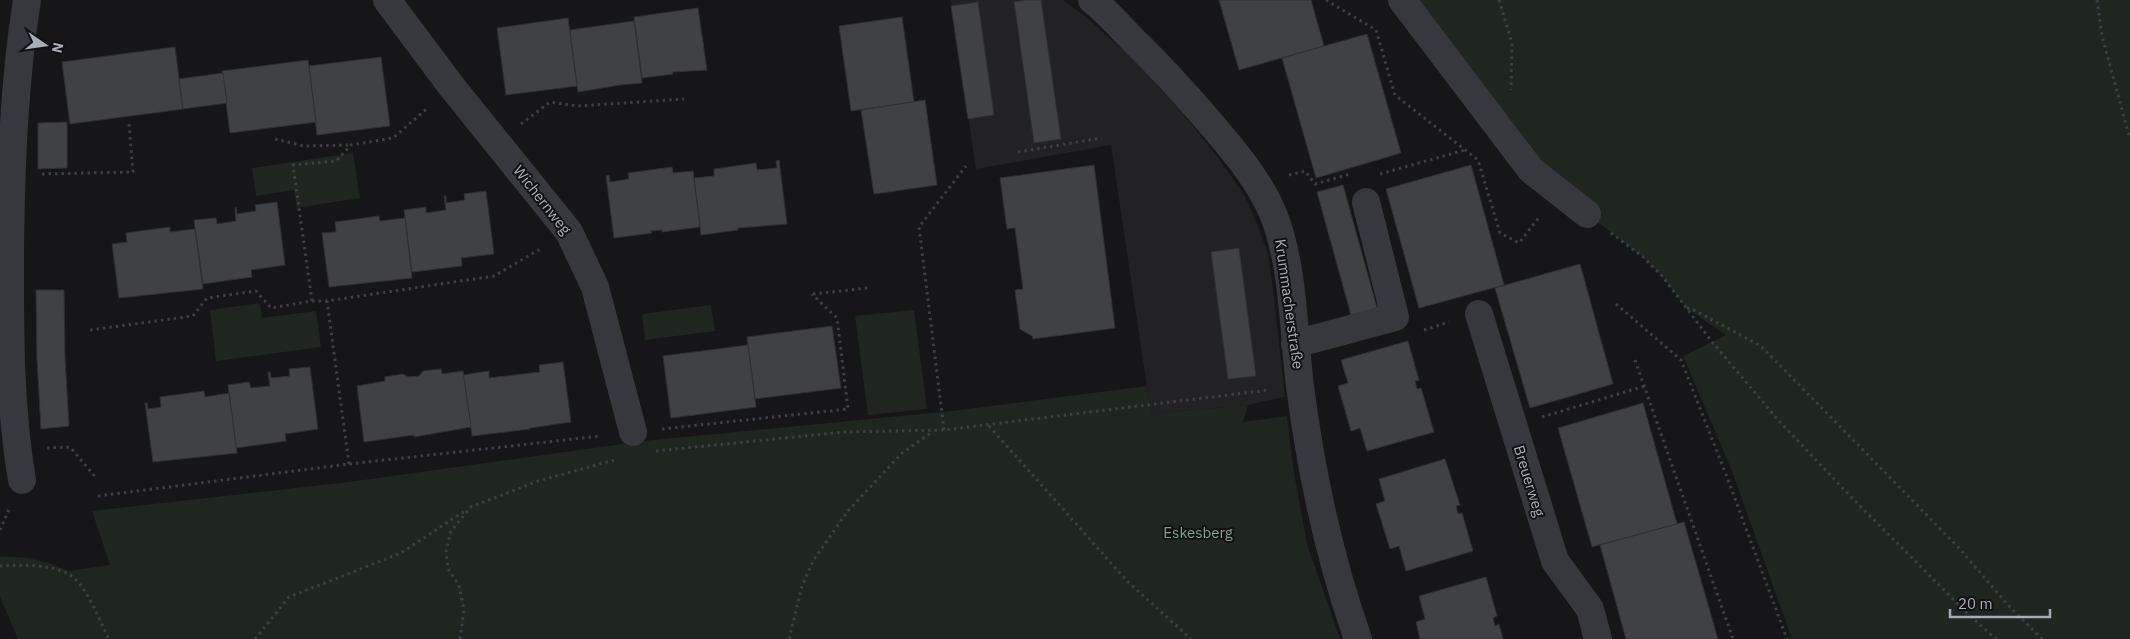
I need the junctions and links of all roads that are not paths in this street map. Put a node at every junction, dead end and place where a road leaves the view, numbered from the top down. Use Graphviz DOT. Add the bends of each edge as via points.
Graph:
graph roads {
  1 [pos="27,0"];
  2 [pos="386,0"];
  3 [pos="1402,0"];
  4 [pos="1096,1"];
  5 [pos="10,44"];
  6 [pos="1366,202"];
  7 [pos="1587,214"];
  8 [pos="1479,314"];
  9 [pos="5,321"];
  10 [pos="1295,344"];
  11 [pos="640,442"];
  12 [pos="22,480"];
  13 [pos="1358,639"];
  14 [pos="1598,639"];
  1 -- 5 [label="street"];
  2 -- 11 [label="street, Wichernweg" via="568,232 595,287"];
  3 -- 7 [label="street" via="1531,170"];
  4 -- 10 [label="street, Krummacherstraße" via="1171,77 1237,154 1257,184 1272,211 1282,241"];
  5 -- 9 [label="street" via="11,192"];
  6 -- 10 [label="street" via="1395,317"];
  8 -- 14 [label="street, Breuerweg" via="1555,561 1590,609"];
  9 -- 12 [label="street"];
  10 -- 13 [label="street, Krummacherstraße" via="1314,478 1342,591"];
}
